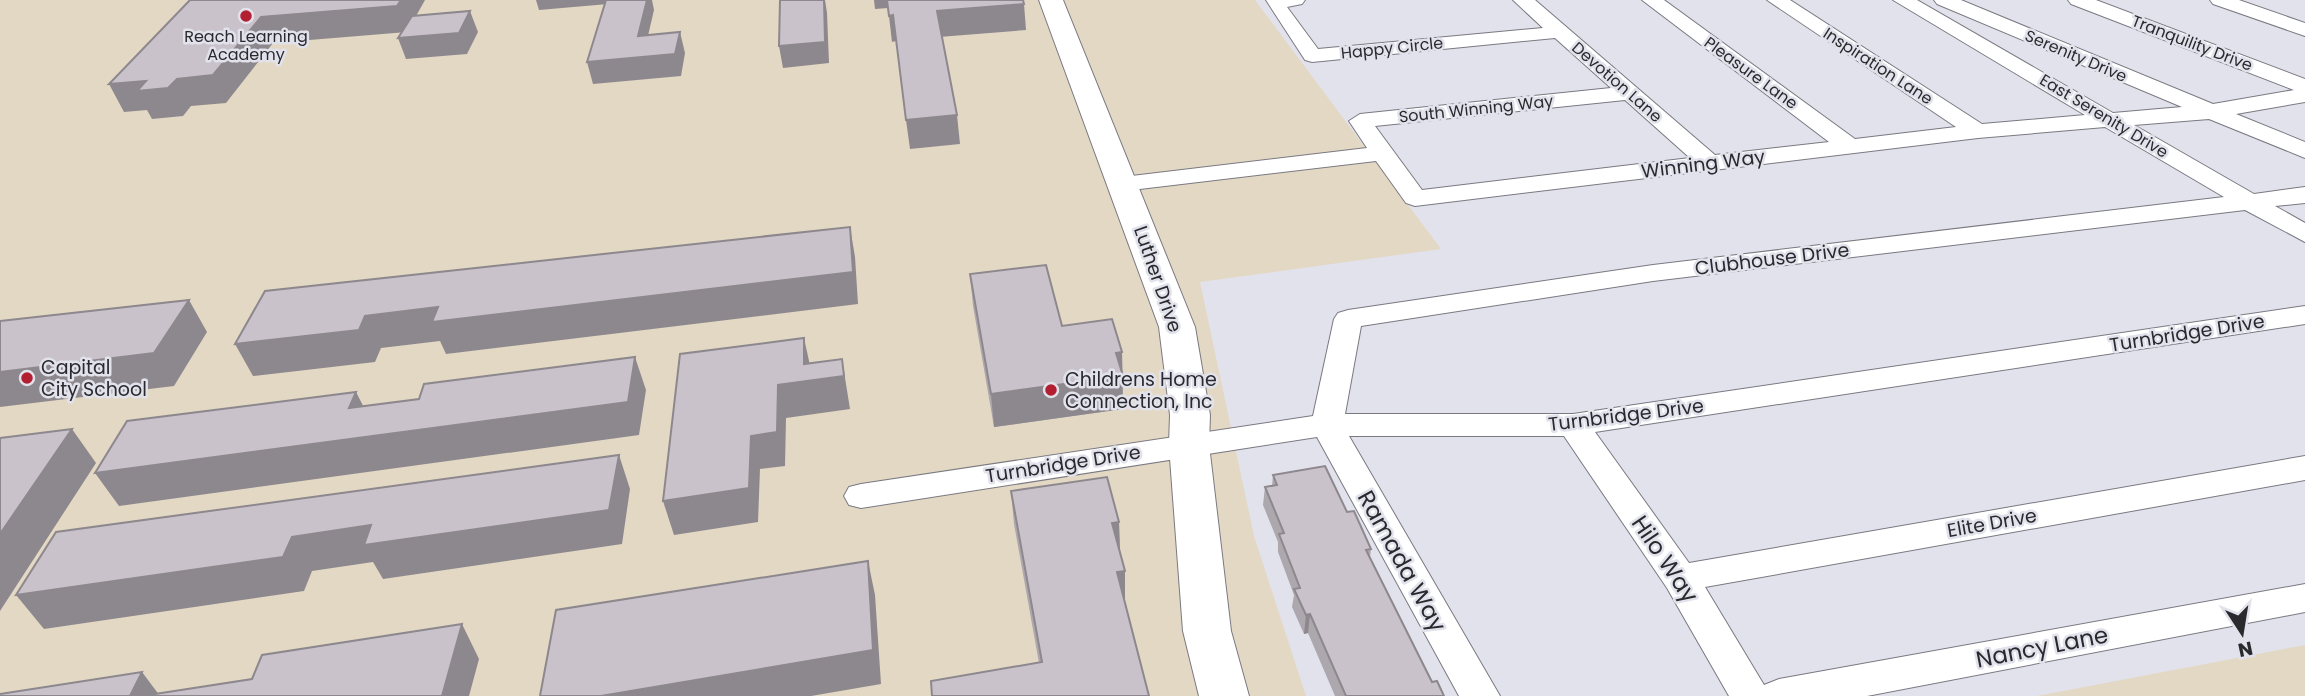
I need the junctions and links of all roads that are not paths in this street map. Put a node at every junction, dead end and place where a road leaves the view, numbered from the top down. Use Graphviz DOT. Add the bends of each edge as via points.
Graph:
graph roads {
  1 [pos="1051,0"];
  2 [pos="1295,0"];
  3 [pos="1523,0"];
  4 [pos="1652,0"];
  5 [pos="1777,0"];
  6 [pos="1903,0"];
  7 [pos="1944,0"];
  8 [pos="2078,0"];
  9 [pos="2220,0"];
  10 [pos="2305,30"];
  11 [pos="1559,32"];
  12 [pos="2305,87"];
  13 [pos="1630,93"];
  14 [pos="2305,95"];
  15 [pos="2208,112"];
  16 [pos="2114,120"];
  17 [pos="1978,131"];
  18 [pos="1850,146"];
  19 [pos="2305,150"];
  20 [pos="1382,153"];
  21 [pos="1711,164"];
  22 [pos="1123,184"];
  23 [pos="2305,195"];
  24 [pos="2249,204"];
  25 [pos="2305,234"];
  26 [pos="2305,315"];
  27 [pos="1327,425"];
  28 [pos="1573,425"];
  29 [pos="1189,445"];
  30 [pos="2305,468"];
  31 [pos="861,496"];
  32 [pos="1680,578"];
  33 [pos="2305,598"];
  34 [pos="1224,696"];
  35 [pos="1480,696"];
  36 [pos="1750,696"];
  37 [pos="1779,696"];
  1 -- 22 [label="street, Luther Drive"];
  2 -- 11 [label="street, Happy Circle" via="1274,2 1312,56"];
  3 -- 11 [label="street, Devotion Lane"];
  4 -- 18 [label="street, Pleasure Lane"];
  5 -- 17 [label="street, Inspiration Lane"];
  6 -- 16 [label="street, East Serenity Drive"];
  7 -- 15 [label="street, Serenity Drive"];
  8 -- 12 [label="street, Tranquility Drive"];
  9 -- 10 [label="street"];
  11 -- 13 [label="street, Devotion Lane"];
  13 -- 20 [label="street, South Winning Way" via="1360,121"];
  13 -- 21 [label="street, Devotion Lane"];
  14 -- 15 [label="street, Winning Way"];
  15 -- 16 [label="street, Winning Way"];
  15 -- 19 [label="street, Serenity Drive"];
  16 -- 17 [label="street, Winning Way"];
  16 -- 24 [label="street, East Serenity Drive"];
  17 -- 18 [label="street, Winning Way"];
  18 -- 21 [label="street, Winning Way"];
  20 -- 21 [label="street, Winning Way" via="1415,198"];
  20 -- 22 [label="street"];
  22 -- 29 [label="street, Luther Drive" via="1177,327 1190,415"];
  23 -- 24 [label="street, Clubhouse Drive"];
  24 -- 25 [label="street, East Serenity Drive"];
  24 -- 27 [label="street, Clubhouse Drive" via="1653,273 1348,319"];
  26 -- 28 [label="street, Turnbridge Drive"];
  27 -- 28 [label="street, Turnbridge Drive"];
  27 -- 29 [label="street, Turnbridge Drive"];
  27 -- 35 [label="street, Ramada Way"];
  28 -- 32 [label="street, Hilo Way"];
  29 -- 31 [label="street, Turnbridge Drive"];
  29 -- 34 [label="street, Luther Drive" via="1207,631"];
  30 -- 32 [label="street, Elite Drive"];
  32 -- 36 [label="street, Hilo Way"];
  33 -- 37 [label="street, Nancy Lane"];
}
